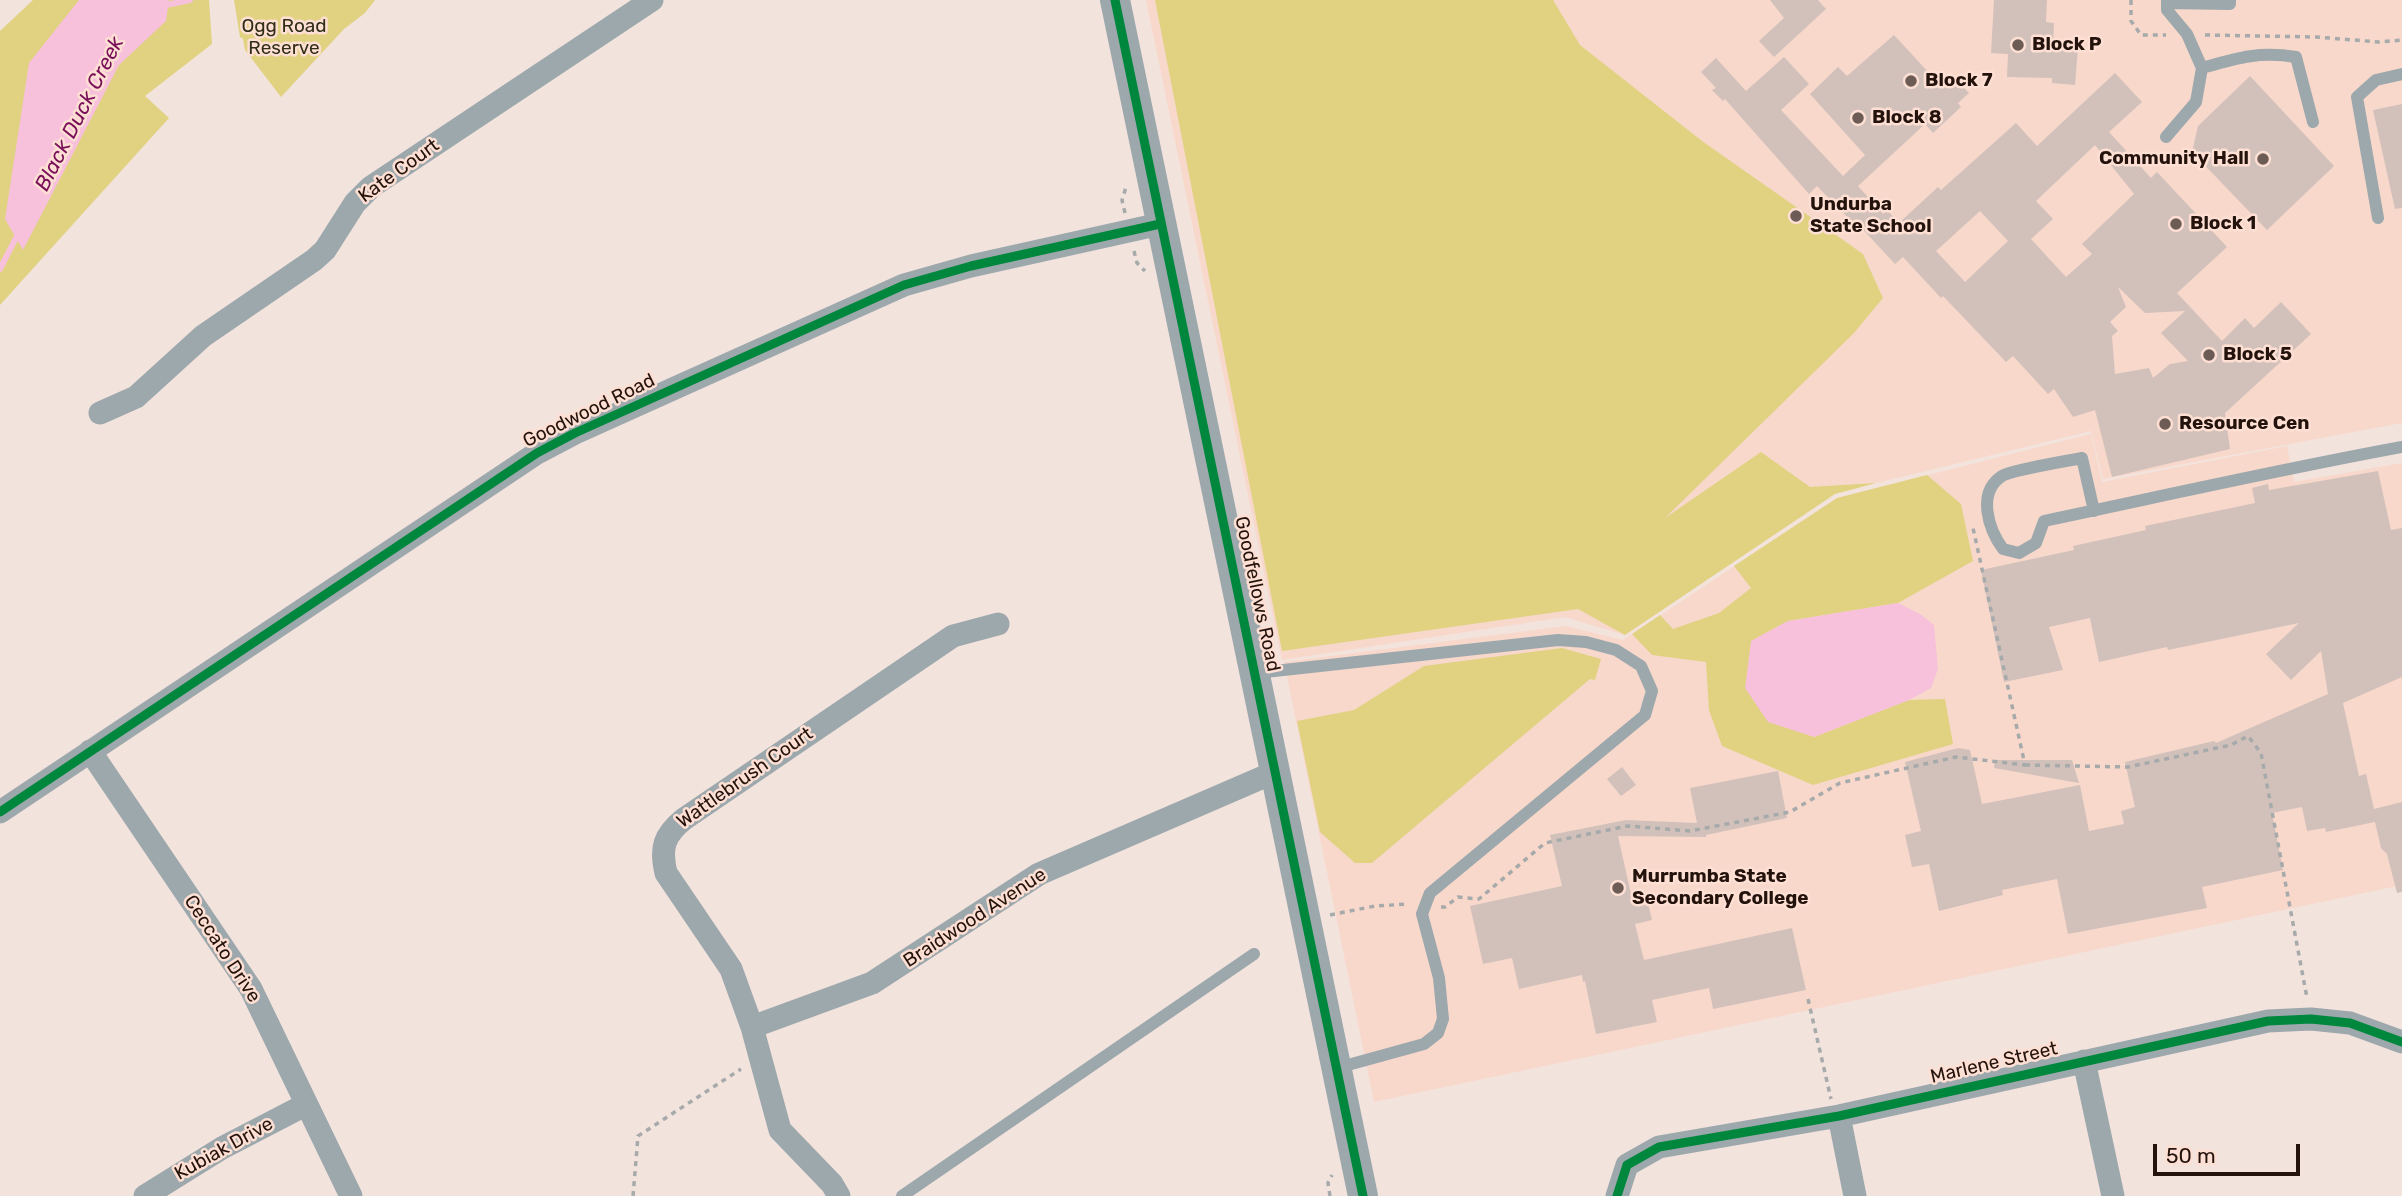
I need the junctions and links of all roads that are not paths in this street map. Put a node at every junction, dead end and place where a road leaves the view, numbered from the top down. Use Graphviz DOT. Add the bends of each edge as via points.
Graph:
graph roads {
  1 [pos="652,0"];
  2 [pos="1115,0"];
  3 [pos="2230,0"];
  4 [pos="2167,2"];
  5 [pos="2202,68"];
  6 [pos="2402,74"];
  7 [pos="2314,122"];
  8 [pos="2166,137"];
  9 [pos="2378,218"];
  10 [pos="1160,224"];
  11 [pos="100,413"];
  12 [pos="2402,447"];
  13 [pos="2094,511"];
  14 [pos="998,624"];
  15 [pos="1255,673"];
  16 [pos="90,751"];
  17 [pos="1275,772"];
  18 [pos="0,812"];
  19 [pos="1254,954"];
  20 [pos="752,1027"];
  21 [pos="2402,1042"];
  22 [pos="2084,1061"];
  23 [pos="1338,1068"];
  24 [pos="305,1105"];
  25 [pos="1839,1116"];
  26 [pos="145,1196"];
  27 [pos="351,1196"];
  28 [pos="839,1196"];
  29 [pos="902,1196"];
  30 [pos="1363,1196"];
  31 [pos="1617,1196"];
  32 [pos="1855,1196"];
  33 [pos="2113,1196"];
  1 -- 11 [label="street, Kate Court" via="371,187 314,260 203,336 136,397"];
  2 -- 10 [label="street, Goodfellows Road"];
  3 -- 4 [label="lane" via="2230,4"];
  4 -- 5 [label="lane" via="2167,10 2187,34"];
  5 -- 7 [label="lane" via="2271,53 2296,57"];
  5 -- 8 [label="lane" via="2196,102"];
  6 -- 9 [label="lane" via="2376,80 2357,97"];
  10 -- 15 [label="street, Goodfellows Road"];
  10 -- 16 [label="street, Goodwood Road" via="971,265 904,285 575,433 537,453"];
  12 -- 13 [label="lane"];
  13 -- 13 [label="lane" via="2044,521 2036,543 2019,553 2003,549 1993,535 1987,502 2002,476 2082,458"];
  14 -- 20 [label="street, Wattlebrush Court" via="953,636 684,819 664,840 666,873 725,958"];
  15 -- 17 [label="street, Goodfellows Road"];
  15 -- 23 [label="lane" via="1558,640 1616,650 1641,666 1652,691 1646,715 1430,893 1422,914 1442,1005 1438,1034 1424,1044"];
  16 -- 18 [label="street, Goodwood Road"];
  16 -- 24 [label="street, Ceccato Drive" via="251,989"];
  17 -- 20 [label="street, Braidwood Avenue" via="1039,874 872,983"];
  17 -- 23 [label="street, Goodfellows Road"];
  19 -- 29 [label="lane"];
  20 -- 28 [label="street, Wattlebrush Court" via="780,1130"];
  21 -- 22 [label="street, Marlene Street" via="2350,1023 2268,1021"];
  22 -- 25 [label="street, Marlene Street"];
  22 -- 33 [label="street"];
  23 -- 30 [label="street, Goodfellows Road"];
  24 -- 26 [label="street, Kubiak Drive" via="222,1148"];
  24 -- 27 [label="street, Ceccato Drive"];
  25 -- 31 [label="street, Marlene Street" via="1659,1147 1627,1166"];
  25 -- 32 [label="street"];
}
